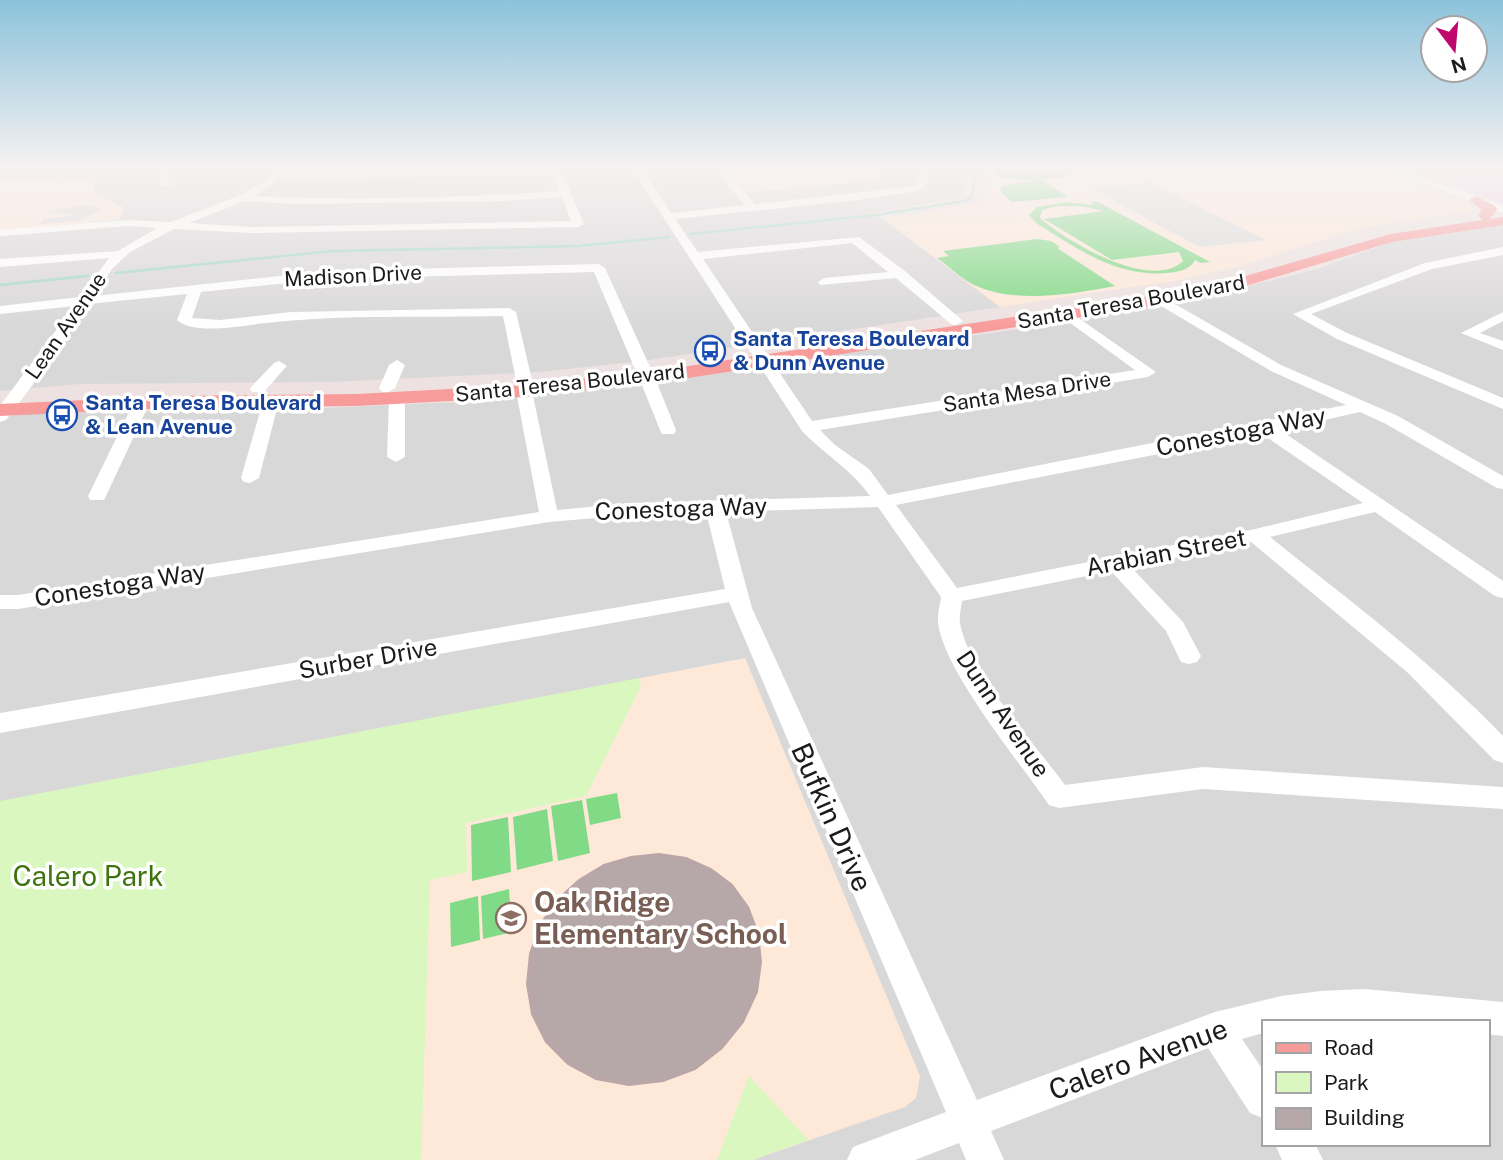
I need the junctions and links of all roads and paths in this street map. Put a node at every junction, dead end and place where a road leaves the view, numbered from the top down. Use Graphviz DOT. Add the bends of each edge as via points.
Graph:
graph roads {
  1 [pos="187,220"];
  2 [pos="576,220"];
  3 [pos="673,220"];
  4 [pos="1437,220"];
  5 [pos="1503,221"];
  6 [pos="175,225"];
  7 [pos="252,230"];
  8 [pos="0,233"];
  9 [pos="237,240"];
  10 [pos="1503,250"];
  11 [pos="120,254"];
  12 [pos="695,256"];
  13 [pos="0,263"];
  14 [pos="901,274"];
  15 [pos="824,282"];
  16 [pos="196,288"];
  17 [pos="85,300"];
  18 [pos="1161,300"];
  19 [pos="0,310"];
  20 [pos="1068,314"];
  21 [pos="1503,316"];
  22 [pos="956,321"];
  23 [pos="1503,346"];
  24 [pos="761,355"];
  25 [pos="397,365"];
  26 [pos="279,366"];
  27 [pos="645,372"];
  28 [pos="524,385"];
  29 [pos="392,393"];
  30 [pos="265,395"];
  31 [pos="142,402"];
  32 [pos="1503,404"];
  33 [pos="4,406"];
  34 [pos="1359,407"];
  35 [pos="808,427"];
  36 [pos="1264,427"];
  37 [pos="668,430"];
  38 [pos="396,457"];
  39 [pos="250,478"];
  40 [pos="1503,484"];
  41 [pos="97,496"];
  42 [pos="886,502"];
  43 [pos="1380,505"];
  44 [pos="716,507"];
  45 [pos="549,516"];
  46 [pos="1255,536"];
  47 [pos="1115,563"];
  48 [pos="1503,591"];
  49 [pos="735,594"];
  50 [pos="951,596"];
  51 [pos="0,602"];
  52 [pos="1189,656"];
  53 [pos="0,723"];
  54 [pos="1503,754"];
  55 [pos="1503,798"];
  56 [pos="1503,1020"];
  57 [pos="1215,1029"];
  58 [pos="1262,1099"];
  59 [pos="968,1121"];
  60 [pos="866,1160"];
  61 [pos="985,1160"];
  1 -- 6 [label="street, Lean Avenue"];
  2 -- 7 [label="street" via="578,224"];
  3 -- 12 [label="street"];
  4 -- 22 [label="main road, Santa Teresa Boulevard" via="1362,235 1196,284"];
  5 -- 18 [label="main road, Santa Teresa Boulevard" via="1378,242 1258,280"];
  6 -- 7 [label="street"];
  6 -- 8 [label="street" via="128,223"];
  6 -- 11 [label="street, Lean Avenue"];
  7 -- 9 [label="street"];
  10 -- 32 [label="street" via="1429,266 1300,314"];
  11 -- 13 [label="street"];
  11 -- 17 [label="street, Lean Avenue"];
  12 -- 14 [label="street" via="855,239"];
  12 -- 24 [label="street"];
  14 -- 15 [label="street"];
  14 -- 22 [label="street"];
  16 -- 17 [label="street, Madison Drive"];
  16 -- 27 [label="street, Madison Drive" via="326,275 599,268"];
  16 -- 28 [label="street" via="184,320 205,324 291,316 509,312"];
  17 -- 19 [label="street, Madison Drive"];
  17 -- 33 [label="street, Lean Avenue"];
  18 -- 20 [label="main road, Santa Teresa Boulevard"];
  18 -- 34 [label="street" via="1276,368"];
  20 -- 24 [label="main road, Santa Teresa Boulevard"];
  20 -- 35 [label="street, Santa Mesa Drive" via="1148,372"];
  21 -- 23 [label="street" via="1468,333"];
  22 -- 24 [label="main road, Santa Teresa Boulevard"];
  24 -- 27 [label="main road, Santa Teresa Boulevard"];
  24 -- 35 [label="street"];
  25 -- 29 [label="street"];
  26 -- 30 [label="street"];
  27 -- 28 [label="main road, Santa Teresa Boulevard"];
  27 -- 37 [label="street"];
  28 -- 29 [label="main road, Santa Teresa Boulevard"];
  28 -- 45 [label="street"];
  29 -- 30 [label="main road, Santa Teresa Boulevard"];
  29 -- 38 [label="street"];
  30 -- 31 [label="main road, Santa Teresa Boulevard"];
  30 -- 33 [label="main road, Santa Teresa Boulevard" via="153,391"];
  30 -- 39 [label="street"];
  31 -- 33 [label="main road, Santa Teresa Boulevard"];
  31 -- 41 [label="street"];
  34 -- 36 [label="street, Conestoga Way"];
  34 -- 40 [label="street" via="1392,420"];
  35 -- 42 [label="street" via="863,473"];
  36 -- 42 [label="street, Conestoga Way"];
  36 -- 43 [label="street"];
  42 -- 44 [label="street, Conestoga Way"];
  42 -- 50 [label="street"];
  43 -- 46 [label="street, Arabian Street"];
  43 -- 48 [label="street"];
  44 -- 45 [label="street, Conestoga Way"];
  44 -- 49 [label="street, Bufkin Drive"];
  45 -- 51 [label="street, Conestoga Way"];
  46 -- 47 [label="street, Arabian Street"];
  46 -- 54 [label="street" via="1410,664"];
  47 -- 50 [label="street, Arabian Street"];
  47 -- 52 [label="street" via="1175,627"];
  49 -- 53 [label="street, Surber Drive"];
  49 -- 59 [label="street, Bufkin Drive"];
  50 -- 55 [label="street, Dunn Avenue" via="948,621 955,645 1059,797 1203,778"];
  56 -- 57 [label="street, Calero Avenue" via="1322,1006"];
  57 -- 58 [label="street"];
  57 -- 59 [label="street, Calero Avenue"];
  59 -- 60 [label="street, Calero Avenue"];
  59 -- 61 [label="street, Bufkin Drive"];
}
